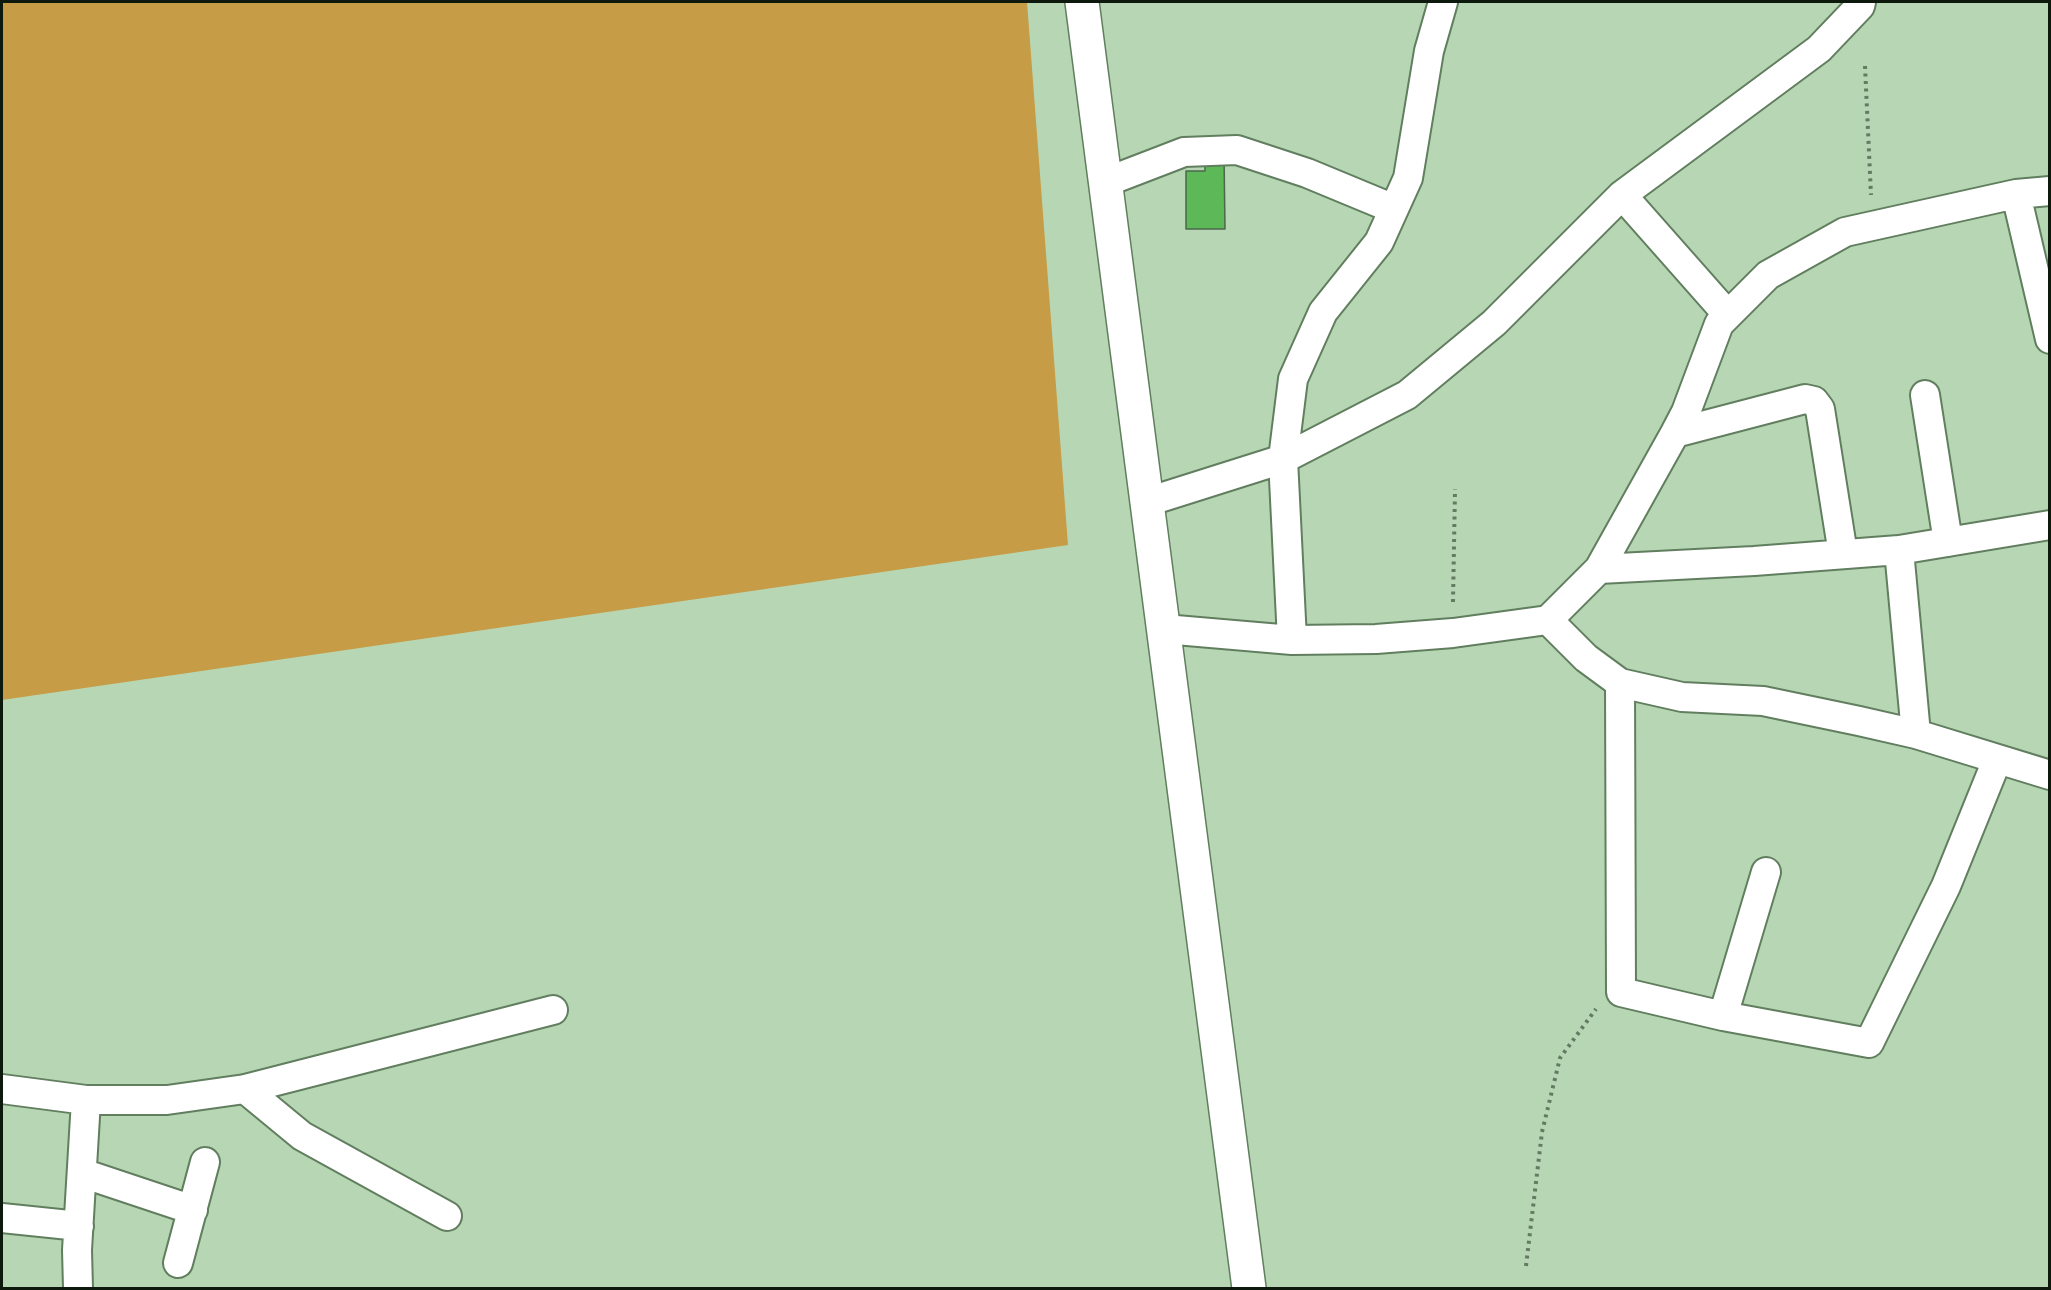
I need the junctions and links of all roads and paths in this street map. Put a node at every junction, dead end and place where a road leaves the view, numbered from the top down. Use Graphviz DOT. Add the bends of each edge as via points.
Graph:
graph roads {
  1 [pos="1082,2"];
  2 [pos="1443,2"];
  3 [pos="1861,2"];
  4 [pos="1864,66"];
  5 [pos="1106,182"];
  6 [pos="2049,191"];
  7 [pos="2016,194"];
  8 [pos="1622,195"];
  9 [pos="1394,209"];
  10 [pos="1872,226"];
  11 [pos="1728,315"];
  12 [pos="2049,339"];
  13 [pos="1925,395"];
  14 [pos="1676,433"];
  15 [pos="1283,459"];
  16 [pos="1455,489"];
  17 [pos="1147,502"];
  18 [pos="2049,525"];
  19 [pos="1948,542"];
  20 [pos="1899,550"];
  21 [pos="1843,554"];
  22 [pos="1599,569"];
  23 [pos="1548,620"];
  24 [pos="1164,629"];
  25 [pos="1453,633"];
  26 [pos="1292,640"];
  27 [pos="1620,683"];
  28 [pos="1916,734"];
  29 [pos="1997,760"];
  30 [pos="2049,775"];
  31 [pos="1766,872"];
  32 [pos="1621,992"];
  33 [pos="553,1010"];
  34 [pos="1724,1016"];
  35 [pos="2,1089"];
  36 [pos="246,1089"];
  37 [pos="86,1100"];
  38 [pos="206,1162"];
  39 [pos="82,1173"];
  40 [pos="193,1210"];
  41 [pos="447,1216"];
  42 [pos="2,1218"];
  43 [pos="79,1226"];
  44 [pos="178,1263"];
  45 [pos="1526,1266"];
  46 [pos="1248,1283"];
  47 [pos="78,1288"];
  1 -- 5 [label="street"];
  2 -- 9 [label="street" via="1429,51 1408,178"];
  3 -- 8 [label="street" via="1819,49"];
  4 -- 10 [label="path"];
  5 -- 9 [label="street" via="1184,152 1237,150 1307,173"];
  5 -- 17 [label="street"];
  6 -- 7 [label="street"];
  7 -- 10 [label="street"];
  7 -- 12 [label="street"];
  8 -- 11 [label="street"];
  8 -- 15 [label="street" via="1494,323 1407,396"];
  9 -- 15 [label="street" via="1378,242 1323,312 1293,379"];
  10 -- 11 [label="street" via="1845,232 1768,275"];
  11 -- 14 [label="street" via="1719,324"];
  13 -- 19 [label="street"];
  14 -- 21 [label="street" via="1805,399 1814,401 1820,409"];
  14 -- 22 [label="street"];
  15 -- 17 [label="street"];
  15 -- 26 [label="street"];
  16 -- 25 [label="path"];
  17 -- 24 [label="street"];
  18 -- 19 [label="street"];
  19 -- 20 [label="street"];
  20 -- 21 [label="street"];
  20 -- 28 [label="street"];
  21 -- 22 [label="street"];
  22 -- 23 [label="street"];
  23 -- 25 [label="street"];
  23 -- 27 [label="street" via="1586,658"];
  24 -- 26 [label="street"];
  24 -- 46 [label="street"];
  25 -- 26 [label="street"];
  27 -- 28 [label="street" via="1682,697 1763,701"];
  27 -- 32 [label="street"];
  28 -- 29 [label="street"];
  29 -- 30 [label="street"];
  29 -- 34 [label="street" via="1946,886 1869,1043"];
  31 -- 34 [label="street"];
  32 -- 34 [label="street"];
  32 -- 45 [label="path" via="1600,1003 1560,1058 1542,1132"];
  33 -- 36 [label="street"];
  35 -- 37 [label="street"];
  36 -- 37 [label="street" via="167,1100"];
  36 -- 41 [label="street" via="302,1136"];
  37 -- 39 [label="street"];
  38 -- 40 [label="street"];
  39 -- 40 [label="street"];
  39 -- 43 [label="street"];
  40 -- 44 [label="street"];
  42 -- 43 [label="street"];
  43 -- 47 [label="street"];
}
